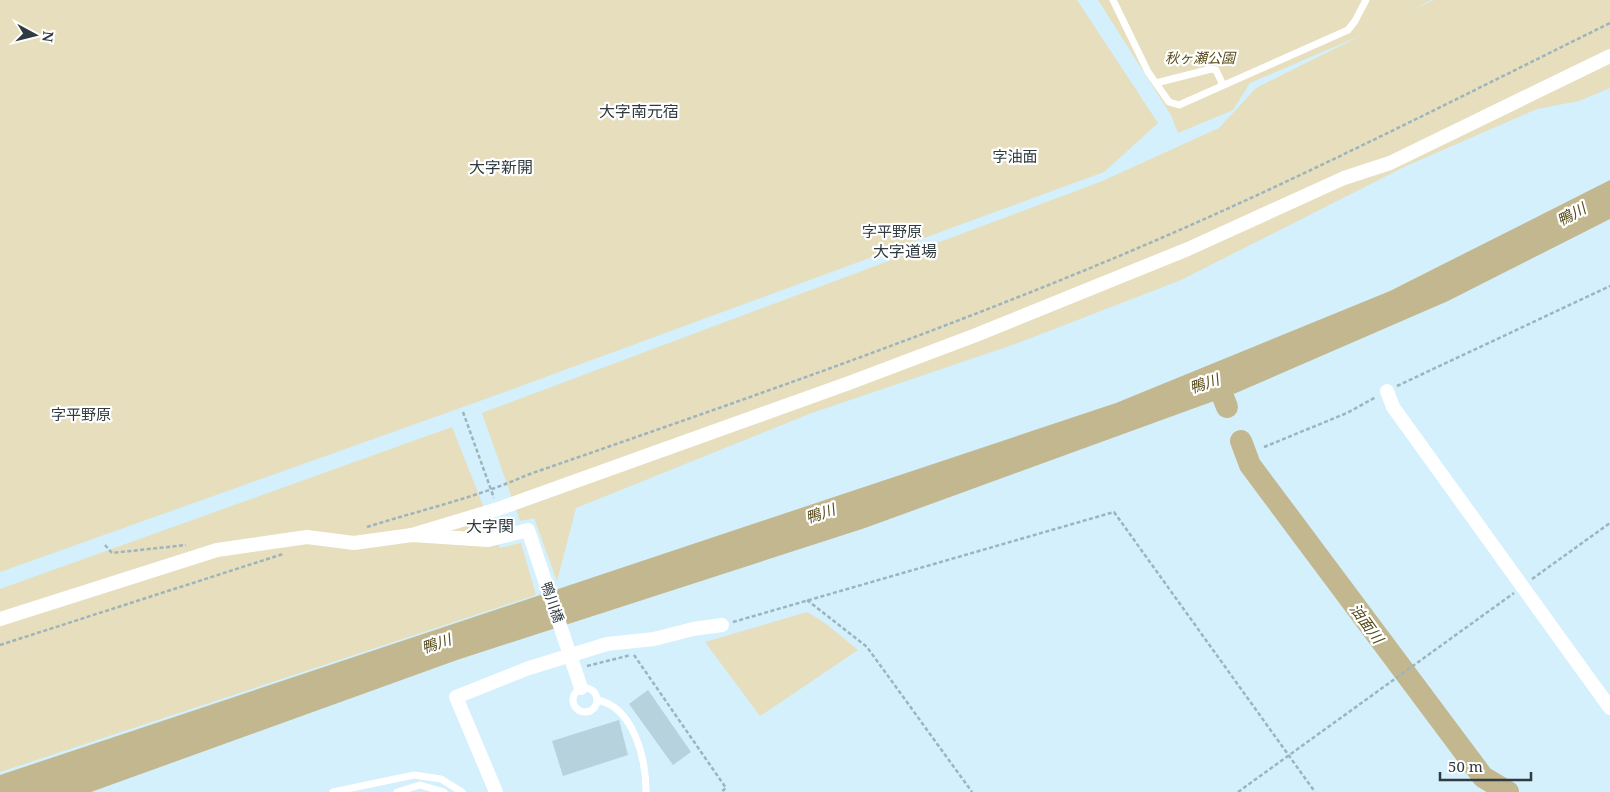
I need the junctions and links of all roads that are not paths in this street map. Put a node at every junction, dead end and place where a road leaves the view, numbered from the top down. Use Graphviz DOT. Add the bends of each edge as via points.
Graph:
graph roads {
  1 [pos="1113,0"];
  2 [pos="1366,0"];
  3 [pos="1610,56"];
  4 [pos="1156,83"];
  5 [pos="1223,85"];
  6 [pos="1387,391"];
  7 [pos="412,535"];
  8 [pos="0,619"];
  9 [pos="722,625"];
  10 [pos="571,655"];
  11 [pos="580,685"];
  12 [pos="598,700"];
  13 [pos="1610,708"];
  14 [pos="333,792"];
  15 [pos="397,792"];
  16 [pos="444,792"];
  17 [pos="462,792"];
  18 [pos="496,792"];
  19 [pos="646,792"];
  1 -- 4 [label="lane"];
  2 -- 5 [label="lane" via="1348,30"];
  3 -- 7 [label="street" via="1390,163 1344,178 1179,253 976,335 498,509"];
  4 -- 5 [label="lane" via="1211,68 1216,70"];
  4 -- 5 [label="lane" via="1170,102 1179,104"];
  6 -- 13 [label="street" via="1393,407"];
  7 -- 8 [label="street" via="354,543 307,537 217,550"];
  7 -- 10 [label="street, 鴨川橋" via="488,540 528,530"];
  9 -- 10 [label="street" via="654,639 607,644"];
  10 -- 11 [label="street, 鴨川橋"];
  10 -- 18 [label="street" via="456,697"];
  11 -- 12 [label="lane" via="593,690"];
  11 -- 12 [label="lane" via="573,698 578,710 589,712"];
  12 -- 19 [label="lane" via="610,703 623,714 638,744 646,771"];
  14 -- 17 [label="lane" via="414,775 442,779"];
  15 -- 16 [label="lane" via="420,785"];
}
